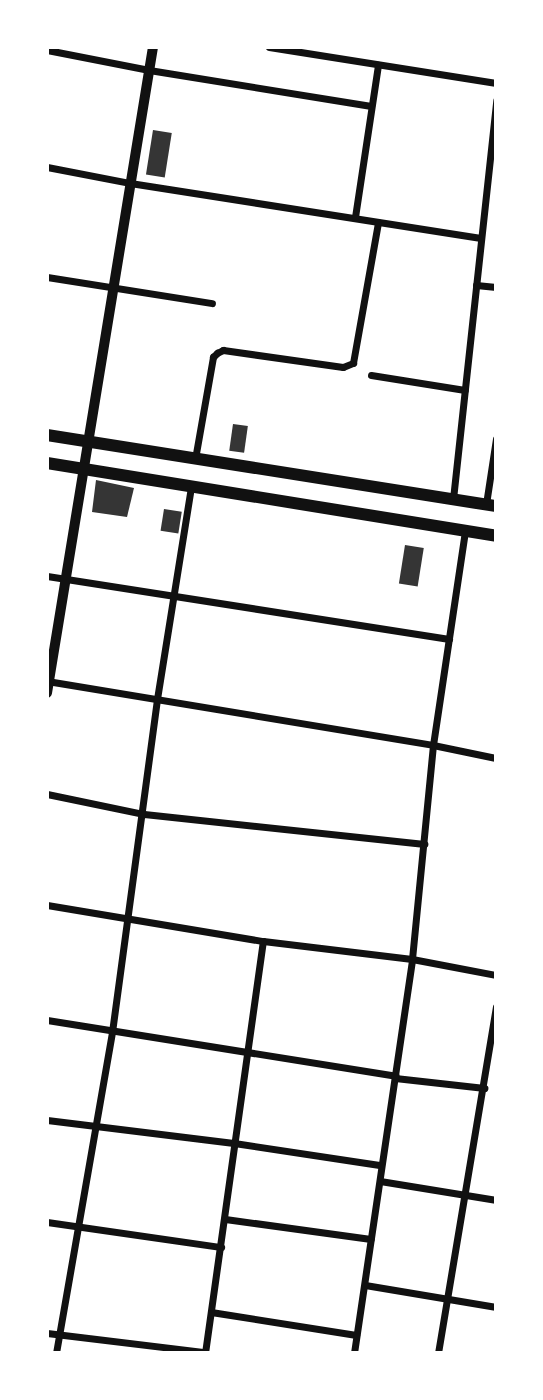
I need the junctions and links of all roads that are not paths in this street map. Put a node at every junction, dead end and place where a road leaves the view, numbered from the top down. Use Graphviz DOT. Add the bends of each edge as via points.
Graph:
graph roads {
  1 [pos="153,47"];
  2 [pos="269,48"];
  3 [pos="47,50"];
  4 [pos="379,65"];
  5 [pos="149,70"];
  6 [pos="496,83"];
  7 [pos="496,100"];
  8 [pos="371,106"];
  9 [pos="47,167"];
  10 [pos="130,183"];
  11 [pos="487,184"];
  12 [pos="496,186"];
  13 [pos="355,217"];
  14 [pos="378,222"];
  15 [pos="481,238"];
  16 [pos="47,277"];
  17 [pos="476,285"];
  18 [pos="496,288"];
  19 [pos="113,289"];
  20 [pos="212,303"];
  21 [pos="371,375"];
  22 [pos="465,390"];
  23 [pos="47,435"];
  24 [pos="496,439"];
  25 [pos="88,442"];
  26 [pos="195,459"];
  27 [pos="47,463"];
  28 [pos="84,469"];
  29 [pos="191,486"];
  30 [pos="453,499"];
  31 [pos="491,505"];
  32 [pos="465,531"];
  33 [pos="496,536"];
  34 [pos="47,576"];
  35 [pos="66,579"];
  36 [pos="174,596"];
  37 [pos="449,639"];
  38 [pos="48,685"];
  39 [pos="157,699"];
  40 [pos="433,745"];
  41 [pos="496,758"];
  42 [pos="47,794"];
  43 [pos="144,814"];
  44 [pos="424,844"];
  45 [pos="47,905"];
  46 [pos="128,920"];
  47 [pos="263,941"];
  48 [pos="412,959"];
  49 [pos="496,975"];
  50 [pos="496,1007"];
  51 [pos="47,1020"];
  52 [pos="113,1031"];
  53 [pos="250,1052"];
  54 [pos="396,1077"];
  55 [pos="484,1088"];
  56 [pos="47,1120"];
  57 [pos="94,1128"];
  58 [pos="234,1143"];
  59 [pos="379,1165"];
  60 [pos="380,1181"];
  61 [pos="466,1195"];
  62 [pos="496,1200"];
  63 [pos="225,1219"];
  64 [pos="47,1222"];
  65 [pos="80,1225"];
  66 [pos="371,1238"];
  67 [pos="221,1247"];
  68 [pos="365,1285"];
  69 [pos="446,1298"];
  70 [pos="496,1307"];
  71 [pos="211,1312"];
  72 [pos="47,1333"];
  73 [pos="60,1334"];
  74 [pos="356,1335"];
  75 [pos="205,1352"];
  76 [pos="56,1353"];
  77 [pos="354,1353"];
  78 [pos="438,1353"];
  1 -- 5 [label="street"];
  2 -- 4 [label="street"];
  3 -- 5 [label="street"];
  4 -- 6 [label="street"];
  4 -- 8 [label="street"];
  5 -- 8 [label="street"];
  5 -- 10 [label="street"];
  7 -- 11 [label="street"];
  8 -- 13 [label="street"];
  9 -- 10 [label="street"];
  10 -- 13 [label="street"];
  10 -- 19 [label="street"];
  11 -- 12 [label="street"];
  11 -- 15 [label="street"];
  13 -- 14 [label="street"];
  14 -- 15 [label="street"];
  14 -- 26 [label="street" via="353,363 343,368 223,350 213,357"];
  15 -- 17 [label="street"];
  16 -- 19 [label="street"];
  17 -- 18 [label="street"];
  17 -- 22 [label="street"];
  19 -- 20 [label="street"];
  19 -- 25 [label="street"];
  21 -- 22 [label="street"];
  22 -- 30 [label="street"];
  23 -- 25 [label="main road"];
  24 -- 31 [label="street"];
  25 -- 26 [label="main road"];
  25 -- 28 [label="street"];
  26 -- 30 [label="main road"];
  27 -- 28 [label="main road"];
  28 -- 29 [label="main road"];
  28 -- 35 [label="street"];
  29 -- 32 [label="main road"];
  29 -- 36 [label="street"];
  30 -- 31 [label="main road"];
  32 -- 33 [label="main road"];
  32 -- 37 [label="street"];
  34 -- 35 [label="street"];
  35 -- 36 [label="street"];
  35 -- 38 [label="street"];
  36 -- 37 [label="street"];
  36 -- 39 [label="street"];
  37 -- 40 [label="street"];
  38 -- 39 [label="street"];
  39 -- 40 [label="street"];
  39 -- 43 [label="street"];
  40 -- 41 [label="street"];
  40 -- 44 [label="street"];
  42 -- 43 [label="street"];
  43 -- 44 [label="street"];
  43 -- 46 [label="street"];
  44 -- 48 [label="street"];
  45 -- 46 [label="street"];
  46 -- 47 [label="street"];
  46 -- 52 [label="street"];
  47 -- 48 [label="street"];
  47 -- 53 [label="street"];
  48 -- 49 [label="street"];
  48 -- 54 [label="street"];
  50 -- 55 [label="street"];
  51 -- 52 [label="street"];
  52 -- 53 [label="street"];
  52 -- 57 [label="street"];
  53 -- 54 [label="street"];
  53 -- 58 [label="street"];
  54 -- 55 [label="street"];
  54 -- 59 [label="street"];
  55 -- 61 [label="street"];
  56 -- 57 [label="street"];
  57 -- 58 [label="street"];
  57 -- 65 [label="street"];
  58 -- 59 [label="street"];
  58 -- 63 [label="street"];
  59 -- 60 [label="street"];
  60 -- 61 [label="street"];
  60 -- 66 [label="street"];
  61 -- 62 [label="street"];
  61 -- 69 [label="street"];
  63 -- 66 [label="street"];
  63 -- 67 [label="street"];
  64 -- 65 [label="street"];
  65 -- 67 [label="street"];
  65 -- 73 [label="street"];
  66 -- 68 [label="street"];
  67 -- 71 [label="street"];
  68 -- 69 [label="street"];
  68 -- 74 [label="street"];
  69 -- 70 [label="street"];
  69 -- 78 [label="street"];
  71 -- 74 [label="street"];
  71 -- 75 [label="street"];
  72 -- 73 [label="street"];
  73 -- 75 [label="street"];
  73 -- 76 [label="street"];
  74 -- 77 [label="street"];
}
